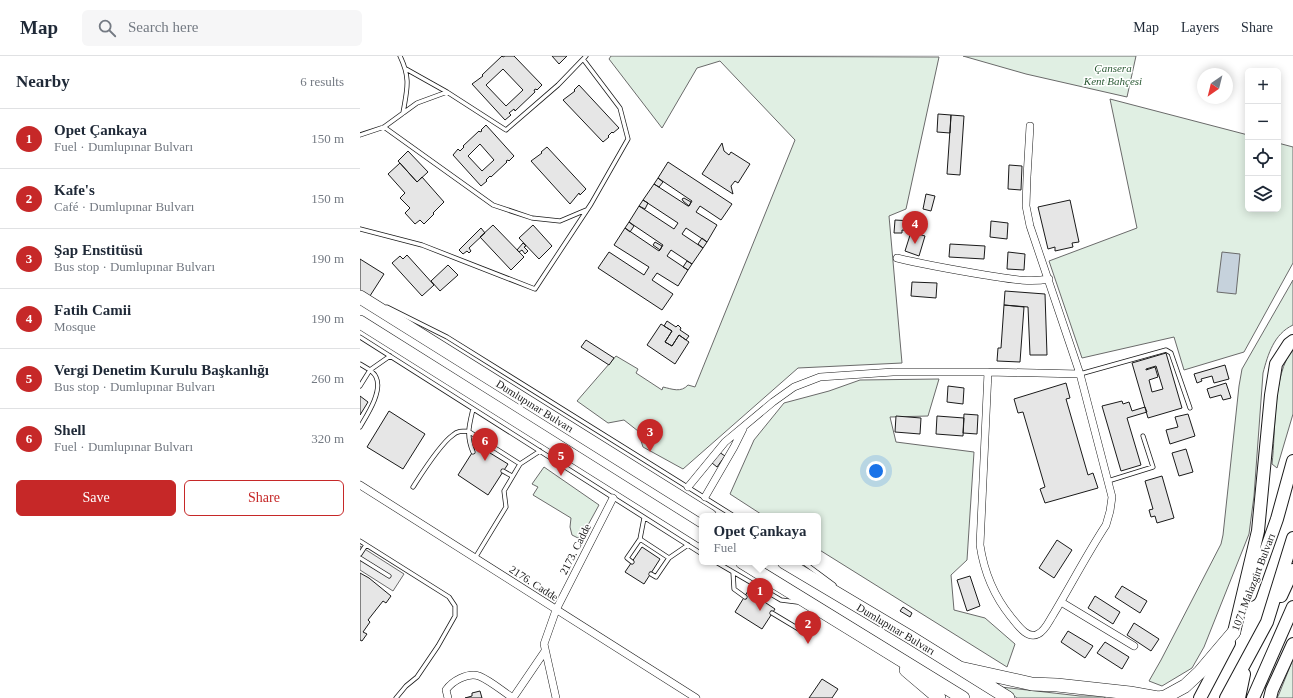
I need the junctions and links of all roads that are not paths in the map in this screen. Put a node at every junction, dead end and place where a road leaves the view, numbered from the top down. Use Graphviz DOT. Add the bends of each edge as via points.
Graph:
graph roads {
  1 [pos="400,56"];
  2 [pos="585,57"];
  3 [pos="406,69"];
  4 [pos="447,92"];
  5 [pos="402,113"];
  6 [pos="1030,126"];
  7 [pos="384,127"];
  8 [pos="360,135"];
  9 [pos="587,210"];
  10 [pos="360,229"];
  11 [pos="897,258"];
  12 [pos="1049,279"];
  13 [pos="360,297"];
  14 [pos="360,322"];
  15 [pos="360,337"];
  16 [pos="1293,341"];
  17 [pos="390,356"];
  18 [pos="360,364"];
  19 [pos="370,370"];
  20 [pos="988,372"];
  21 [pos="1080,374"];
  22 [pos="360,386"];
  23 [pos="1190,408"];
  24 [pos="473,409"];
  25 [pos="360,427"];
  26 [pos="744,427"];
  27 [pos="468,431"];
  28 [pos="1143,436"];
  29 [pos="540,451"];
  30 [pos="473,452"];
  31 [pos="1293,461"];
  32 [pos="520,464"];
  33 [pos="503,471"];
  34 [pos="512,476"];
  35 [pos="1108,481"];
  36 [pos="360,485"];
  37 [pos="413,487"];
  38 [pos="688,487"];
  39 [pos="705,497"];
  40 [pos="613,498"];
  41 [pos="705,513"];
  42 [pos="729,513"];
  43 [pos="644,518"];
  44 [pos="699,535"];
  45 [pos="1293,538"];
  46 [pos="640,539"];
  47 [pos="360,541"];
  48 [pos="366,545"];
  49 [pos="688,545"];
  50 [pos="699,552"];
  51 [pos="360,554"];
  52 [pos="360,558"];
  53 [pos="475,558"];
  54 [pos="669,558"];
  55 [pos="632,562"];
  56 [pos="789,565"];
  57 [pos="807,565"];
  58 [pos="738,567"];
  59 [pos="1293,570"];
  60 [pos="651,574"];
  61 [pos="389,576"];
  62 [pos="745,596"];
  63 [pos="1061,602"];
  64 [pos="1293,607"];
  65 [pos="862,609"];
  66 [pos="556,610"];
  67 [pos="821,611"];
  68 [pos="772,613"];
  69 [pos="1267,622"];
  70 [pos="1234,632"];
  71 [pos="871,641"];
  72 [pos="1293,644"];
  73 [pos="1134,646"];
  74 [pos="545,650"];
  75 [pos="1246,662"];
  76 [pos="960,668"];
  77 [pos="501,690"];
  78 [pos="396,698"];
  79 [pos="448,698"];
  80 [pos="503,698"];
  81 [pos="513,698"];
  82 [pos="556,698"];
  83 [pos="696,698"];
  84 [pos="939,698"];
  85 [pos="963,698"];
  86 [pos="1008,698"];
  87 [pos="1200,698"];
  88 [pos="1226,698"];
  89 [pos="1239,698"];
  90 [pos="1253,698"];
  91 [pos="1270,698"];
  1 -- 3 [label="lane"];
  2 -- 4 [label="lane" via="558,85 506,130"];
  2 -- 9 [label="lane" via="620,108 628,139"];
  3 -- 4 [label="lane"];
  3 -- 5 [label="lane" via="408,84"];
  4 -- 5 [label="lane" via="418,103"];
  5 -- 7 [label="lane"];
  6 -- 12 [label="street" via="1026,206 1030,226"];
  7 -- 8 [label="lane"];
  7 -- 9 [label="lane" via="493,205 532,218 560,221"];
  9 -- 10 [label="lane" via="535,289 422,245"];
  11 -- 12 [label="street" via="1009,279"];
  12 -- 21 [label="street"];
  13 -- 38 [label="lane" via="397,311 447,337"];
  13 -- 41 [label="highway, Dumlupınar Bulvarı"];
  14 -- 44 [label="highway, Dumlupınar Bulvarı"];
  15 -- 17 [label="lane"];
  16 -- 70 [label="main road" via="1276,364 1258,531"];
  17 -- 19 [label="lane"];
  17 -- 24 [label="lane"];
  18 -- 19 [label="lane"];
  19 -- 22 [label="lane"];
  19 -- 25 [label="lane" via="376,376 378,386 376,396"];
  20 -- 21 [label="street"];
  20 -- 26 [label="street" via="893,372 820,377 794,387"];
  20 -- 63 [label="street" via="980,545 986,575 1009,614 1021,629 1032,635 1038,635 1044,629"];
  21 -- 23 [label="lane" via="1166,350 1171,353"];
  21 -- 35 [label="street"];
  24 -- 27 [label="lane"];
  24 -- 29 [label="lane"];
  26 -- 38 [label="street" via="725,442"];
  26 -- 39 [label="street"];
  27 -- 30 [label="lane"];
  27 -- 32 [label="lane"];
  27 -- 37 [label="lane" via="453,435"];
  28 -- 35 [label="lane" via="1154,466"];
  29 -- 32 [label="lane"];
  29 -- 40 [label="lane"];
  31 -- 70 [label="main road, 1071 Malazgirt Bulvarı" via="1266,553"];
  32 -- 34 [label="lane"];
  33 -- 34 [label="lane"];
  34 -- 53 [label="lane" via="504,491 506,507"];
  35 -- 63 [label="street" via="1112,497 1106,525"];
  36 -- 53 [label="street, 2176. Cadde"];
  38 -- 39 [label="lane"];
  39 -- 42 [label="lane"];
  40 -- 43 [label="lane"];
  40 -- 66 [label="street, 2173. Cadde"];
  43 -- 46 [label="lane"];
  43 -- 49 [label="lane"];
  45 -- 69 [label="main road, 1071 Malazgirt Bulvarı"];
  46 -- 54 [label="lane"];
  46 -- 55 [label="lane" via="627,558"];
  47 -- 48 [label="lane"];
  48 -- 51 [label="lane"];
  48 -- 78 [label="lane" via="449,597 455,606 455,616 438,646 417,677"];
  49 -- 50 [label="lane"];
  49 -- 54 [label="lane"];
  52 -- 61 [label="lane"];
  53 -- 66 [label="street, 2176. Cadde"];
  54 -- 60 [label="lane" via="656,577"];
  56 -- 65 [label="highway, Dumlupınar Bulvarı"];
  57 -- 65 [label="lane"];
  58 -- 62 [label="lane" via="734,590"];
  58 -- 67 [label="highway, Dumlupınar Bulvarı"];
  59 -- 69 [label="main road"];
  63 -- 73 [label="street"];
  64 -- 90 [label="main road"];
  65 -- 76 [label="highway, Dumlupınar Bulvarı"];
  66 -- 74 [label="street, 2173. Cadde" via="544,644"];
  66 -- 83 [label="street, 2176. Cadde"];
  67 -- 68 [label="lane" via="802,632"];
  67 -- 71 [label="highway, Dumlupınar Bulvarı"];
  69 -- 75 [label="main road, 1071 Malazgirt Bulvarı"];
  70 -- 76 [label="highway" via="1185,686 1158,698 1130,692 1032,684"];
  70 -- 87 [label="main road, 1071 Malazgirt Bulvarı"];
  71 -- 84 [label="highway"];
  71 -- 85 [label="highway, Dumlupınar Bulvarı"];
  72 -- 91 [label="main road"];
  74 -- 81 [label="street"];
  74 -- 82 [label="street"];
  75 -- 88 [label="main road, 1071 Malazgirt Bulvarı"];
  75 -- 89 [label="main road"];
  76 -- 86 [label="highway, Dumlupınar Bulvarı"];
  77 -- 79 [label="street" via="477,675 462,677 446,690"];
  77 -- 80 [label="street"];
  77 -- 81 [label="street"];
}
